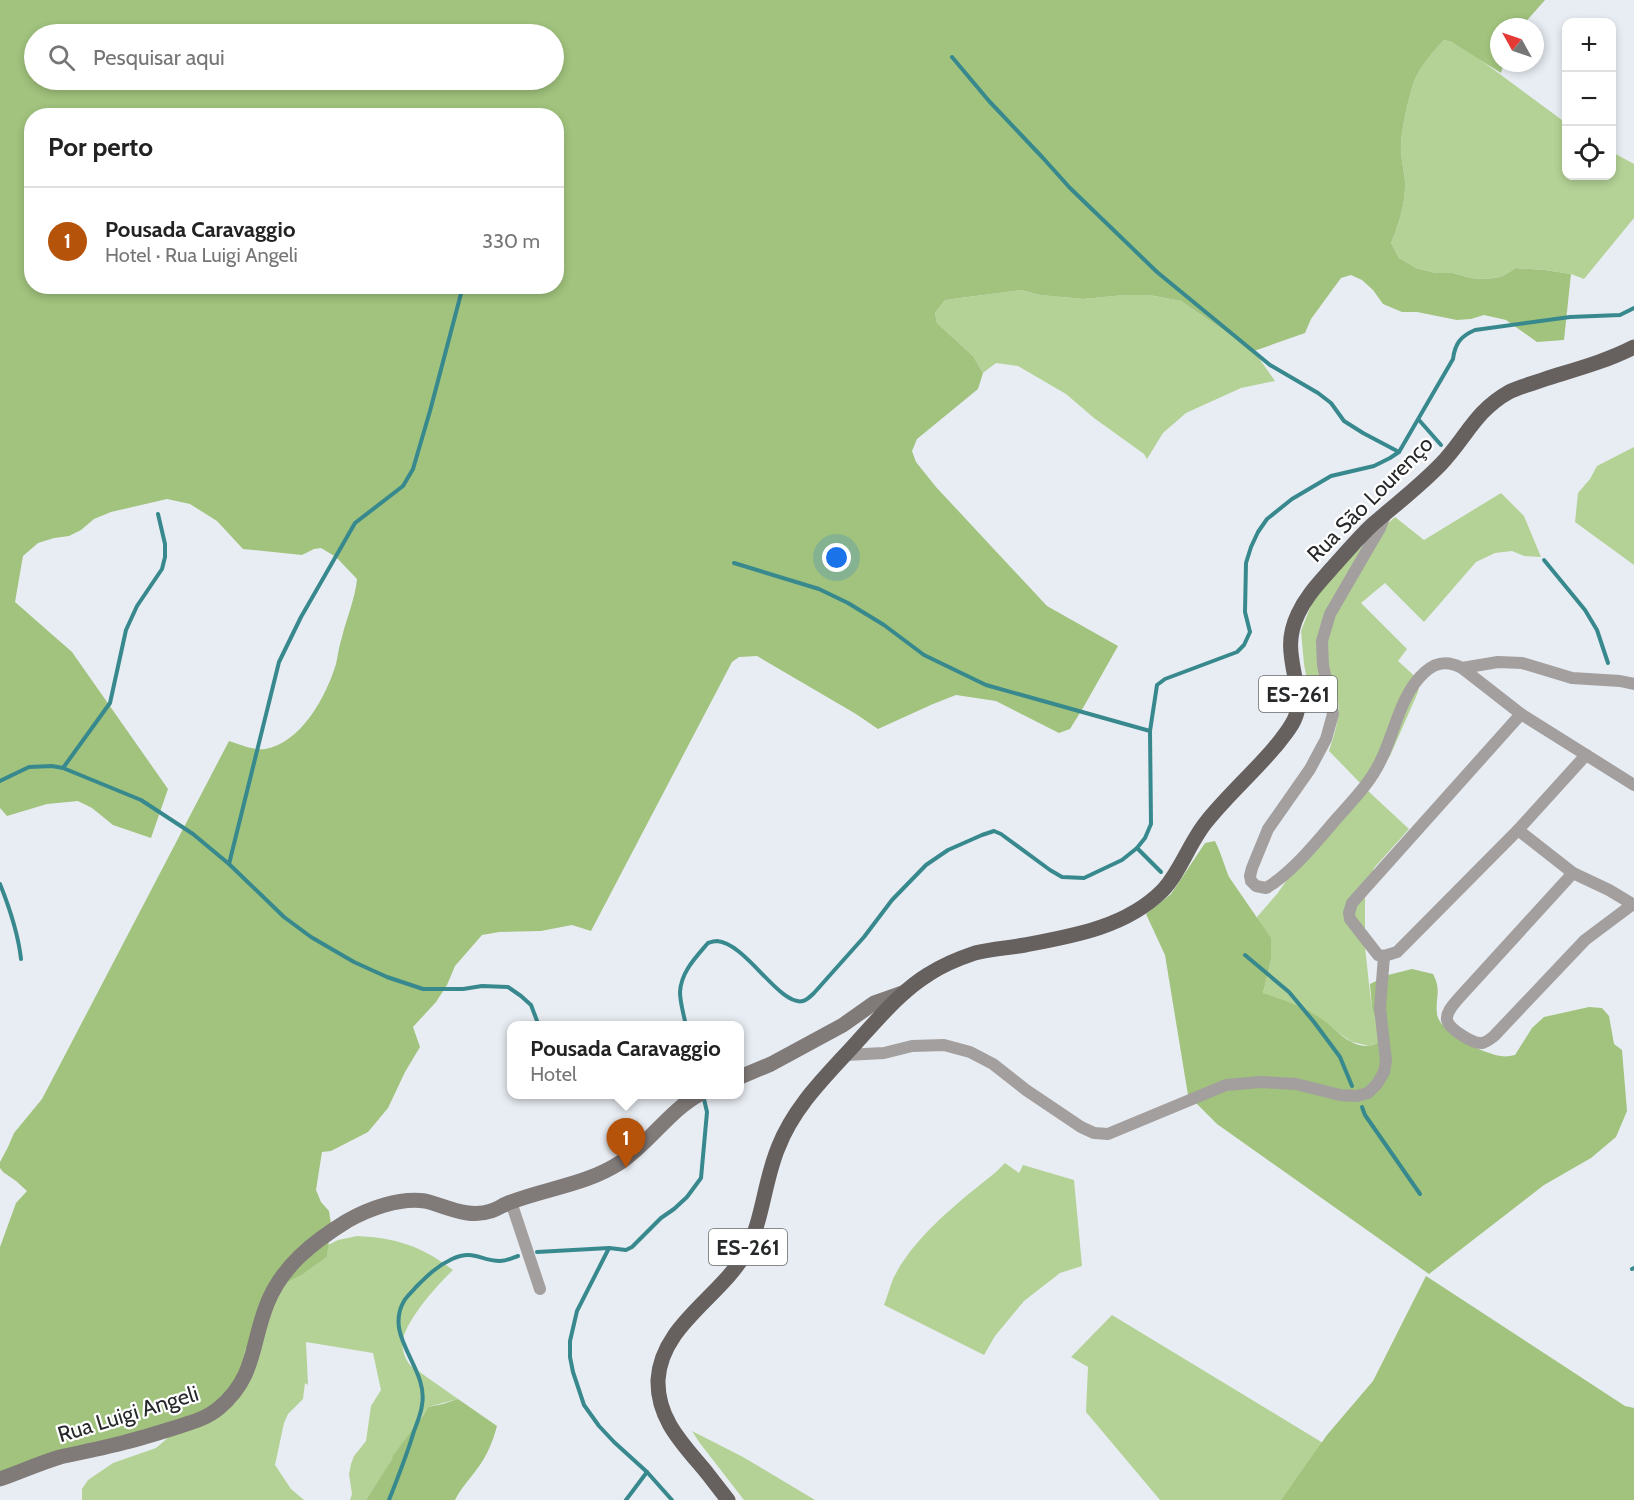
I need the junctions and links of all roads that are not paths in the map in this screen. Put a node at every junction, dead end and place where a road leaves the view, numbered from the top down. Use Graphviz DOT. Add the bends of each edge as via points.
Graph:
graph roads {
  1 [pos="1634,346"];
  2 [pos="1386,513"];
  3 [pos="1462,668"];
  4 [pos="1634,684"];
  5 [pos="1521,714"];
  6 [pos="1586,755"];
  7 [pos="1634,785"];
  8 [pos="1518,830"];
  9 [pos="1573,873"];
  10 [pos="1633,904"];
  11 [pos="1384,956"];
  12 [pos="905,992"];
  13 [pos="846,1055"];
  14 [pos="744,1075"];
  15 [pos="693,1099"];
  16 [pos="511,1202"];
  17 [pos="540,1289"];
  18 [pos="0,1479"];
  19 [pos="728,1500"];
  1 -- 2 [label="main road, Rua São Lourenço / ES-261" via="1617,356 1514,389 1497,399 1473,422 1442,464"];
  2 -- 3 [label="street" via="1330,614 1322,641 1333,714 1326,739 1269,829 1251,868 1251,881 1256,886 1266,888 1306,854 1370,780 1413,685 1424,673 1439,663 1452,662"];
  2 -- 12 [label="main road, Rua São Lourenço / ES-261" via="1310,593 1298,614 1289,649 1299,698 1293,723 1205,823 1165,888 1147,903 1105,926 976,953 946,964"];
  3 -- 4 [label="street" via="1522,663 1572,678"];
  3 -- 5 [label="street"];
  5 -- 6 [label="street"];
  5 -- 11 [label="street" via="1352,903 1350,919 1378,955"];
  6 -- 7 [label="street"];
  6 -- 8 [label="street"];
  8 -- 9 [label="street"];
  8 -- 11 [label="street" via="1397,952"];
  9 -- 10 [label="street"];
  9 -- 10 [label="street" via="1458,999 1447,1015 1450,1026 1474,1042 1490,1039 1585,940"];
  11 -- 13 [label="street" via="1380,1008 1386,1061 1377,1084 1368,1093 1357,1096 1296,1084 1226,1085 1108,1134 1081,1127 970,1052 944,1045"];
  12 -- 13 [label="main road, ES-261"];
  12 -- 14 [label="street" via="874,1003 843,1024"];
  13 -- 19 [label="main road, ES-261" via="787,1128 745,1254 678,1331 664,1353 658,1376 664,1418"];
  15 -- 16 [label="street, Rua Luigi Angeli" via="638,1149 600,1175"];
  16 -- 17 [label="street"];
  16 -- 18 [label="street, Rua Luigi Angeli" via="478,1214 408,1201 378,1206 350,1220 300,1254 279,1280 267,1303 250,1367 241,1384 206,1418 58,1458"];
}
